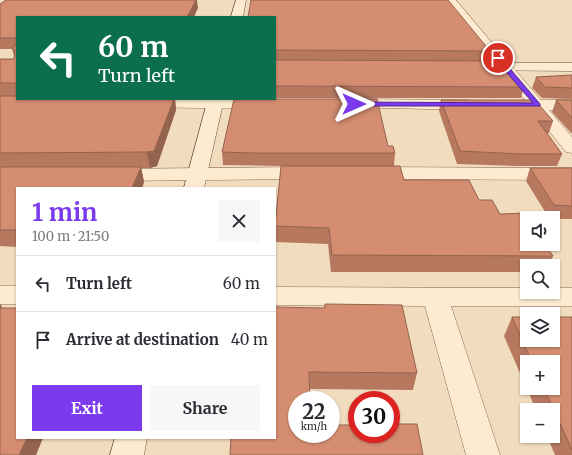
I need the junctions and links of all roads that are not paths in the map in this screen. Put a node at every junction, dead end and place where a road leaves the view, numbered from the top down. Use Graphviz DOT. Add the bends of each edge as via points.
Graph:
graph roads {
  1 [pos="241,0"];
  2 [pos="451,0"];
  3 [pos="237,16"];
  4 [pos="458,67"];
  5 [pos="505,67"];
  6 [pos="572,67"];
  7 [pos="216,101"];
  8 [pos="134,104"];
  9 [pos="278,104"];
  10 [pos="333,104"];
  11 [pos="538,105"];
  12 [pos="572,105"];
  13 [pos="572,148"];
  14 [pos="325,173"];
  15 [pos="357,173"];
  16 [pos="572,174"];
  17 [pos="95,175"];
  18 [pos="196,180"];
  19 [pos="0,295"];
  20 [pos="16,295"];
  21 [pos="276,296"];
  22 [pos="435,297"];
  23 [pos="572,297"];
  24 [pos="131,439"];
  25 [pos="127,455"];
  26 [pos="483,455"];
  1 -- 3 [label="street"];
  2 -- 5 [label="street"];
  4 -- 5 [label="street"];
  5 -- 6 [label="street"];
  5 -- 11 [label="street"];
  7 -- 8 [label="street"];
  7 -- 9 [label="street"];
  7 -- 18 [label="street"];
  10 -- 11 [label="street"];
  11 -- 12 [label="street"];
  11 -- 13 [label="street"];
  14 -- 18 [label="street"];
  15 -- 16 [label="street"];
  17 -- 18 [label="street" via="166,175"];
  19 -- 20 [label="street"];
  21 -- 22 [label="street"];
  22 -- 23 [label="street"];
  22 -- 26 [label="street"];
  24 -- 25 [label="street"];
}
